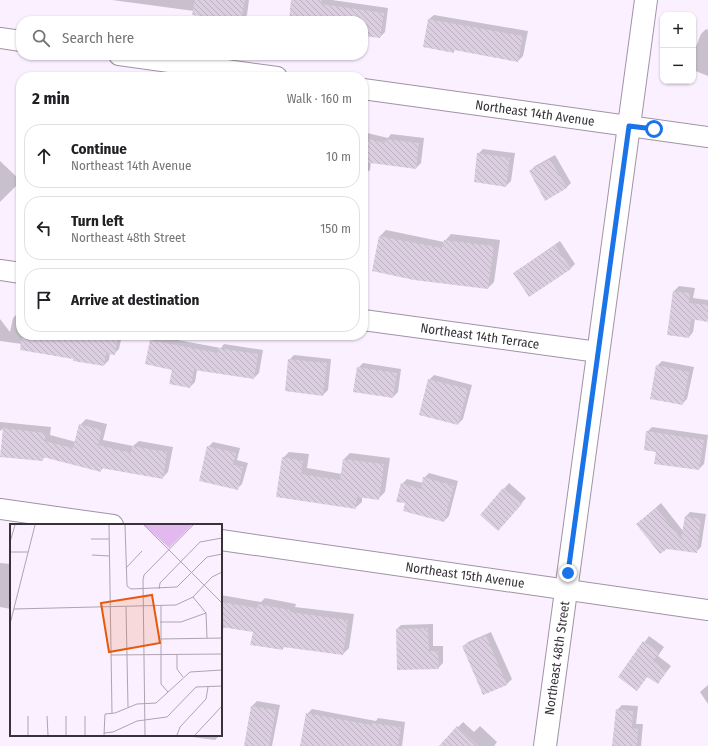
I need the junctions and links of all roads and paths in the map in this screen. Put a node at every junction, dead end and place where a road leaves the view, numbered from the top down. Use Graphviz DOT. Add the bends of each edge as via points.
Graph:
graph roads {
  1 [pos="646,0"];
  2 [pos="0,38"];
  3 [pos="16,40"];
  4 [pos="155,60"];
  5 [pos="241,72"];
  6 [pos="368,90"];
  7 [pos="629,126"];
  8 [pos="708,136"];
  9 [pos="0,270"];
  10 [pos="16,272"];
  11 [pos="368,321"];
  12 [pos="598,352"];
  13 [pos="0,509"];
  14 [pos="106,524"];
  15 [pos="222,540"];
  16 [pos="566,589"];
  17 [pos="708,610"];
  18 [pos="545,746"];
  1 -- 7 [label="street, Northeast 48th Street"];
  2 -- 3 [label="street"];
  4 -- 5 [label="street"];
  6 -- 7 [label="street, Northeast 14th Avenue"];
  7 -- 8 [label="street, Northeast 14th Avenue"];
  7 -- 12 [label="street, Northeast 48th Street"];
  9 -- 10 [label="street"];
  11 -- 12 [label="street, Northeast 14th Terrace"];
  12 -- 16 [label="street, Northeast 48th Street"];
  13 -- 14 [label="street"];
  15 -- 16 [label="street, Northeast 15th Avenue"];
  16 -- 17 [label="street, Northeast 15th Avenue"];
  16 -- 18 [label="street, Northeast 48th Street"];
}
